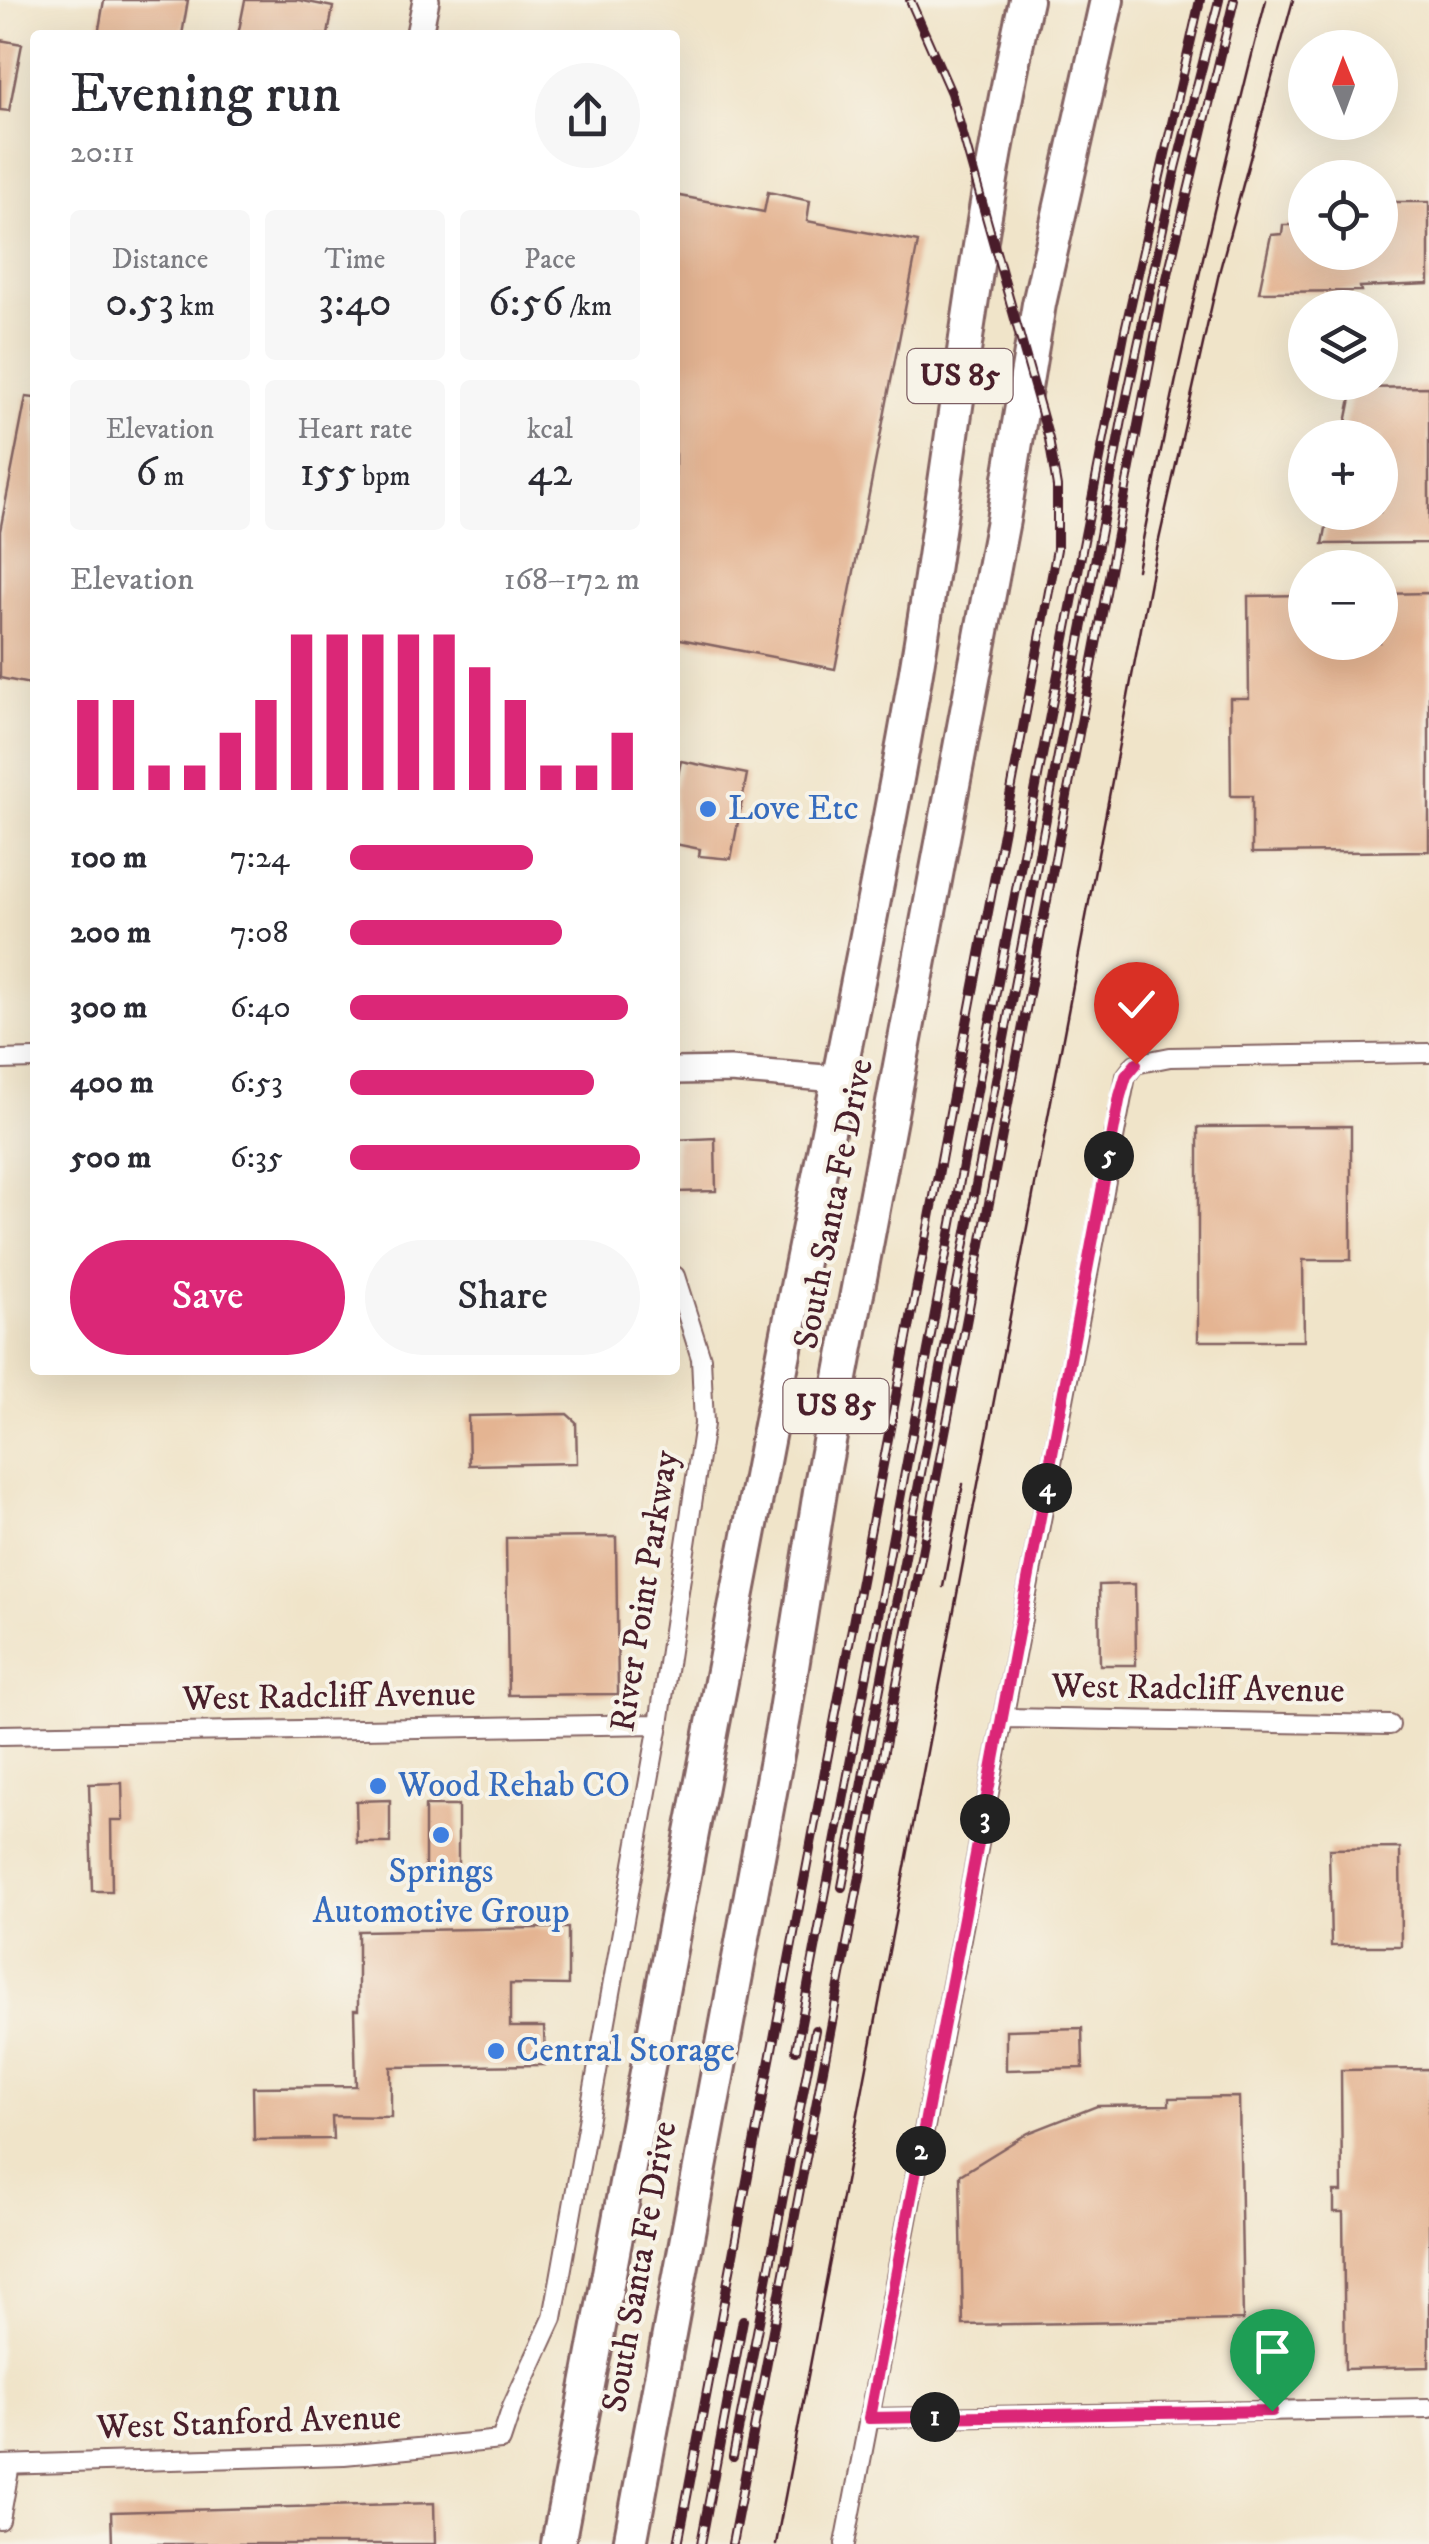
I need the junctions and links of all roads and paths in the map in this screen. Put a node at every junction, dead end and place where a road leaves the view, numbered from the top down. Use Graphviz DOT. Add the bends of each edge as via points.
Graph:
graph roads {
  1 [pos="426,0"];
  2 [pos="1023,0"];
  3 [pos="1107,0"];
  4 [pos="421,30"];
  5 [pos="1429,1054"];
  6 [pos="0,1060"];
  7 [pos="30,1060"];
  8 [pos="680,1070"];
  9 [pos="837,1078"];
  10 [pos="680,1292"];
  11 [pos="1004,1718"];
  12 [pos="658,1724"];
  13 [pos="1390,1725"];
  14 [pos="0,1735"];
  15 [pos="1429,2408"];
  16 [pos="869,2418"];
  17 [pos="501,2440"];
  18 [pos="5,2465"];
  19 [pos="0,2520"];
  20 [pos="558,2544"];
  21 [pos="630,2544"];
  22 [pos="845,2544"];
  1 -- 4 [label="street"];
  2 -- 9 [label="highway, South Santa Fe Drive / US 85" via="979,237 918,667"];
  3 -- 21 [label="highway, South Santa Fe Drive / US 85" via="1038,304"];
  5 -- 11 [label="street" via="1170,1058 1136,1064 1126,1076"];
  6 -- 7 [label="street"];
  8 -- 9 [label="street"];
  9 -- 20 [label="highway, South Santa Fe Drive / US 85"];
  10 -- 12 [label="street, River Point Parkway" via="701,1358 704,1424"];
  11 -- 13 [label="street, West Radcliff Avenue"];
  11 -- 16 [label="street"];
  12 -- 14 [label="street, West Radcliff Avenue"];
  12 -- 17 [label="street, River Point Parkway" via="553,2318"];
  15 -- 16 [label="street"];
  16 -- 22 [label="street"];
  17 -- 18 [label="street, West Stanford Avenue" via="344,2455"];
  18 -- 19 [label="street"];
}
